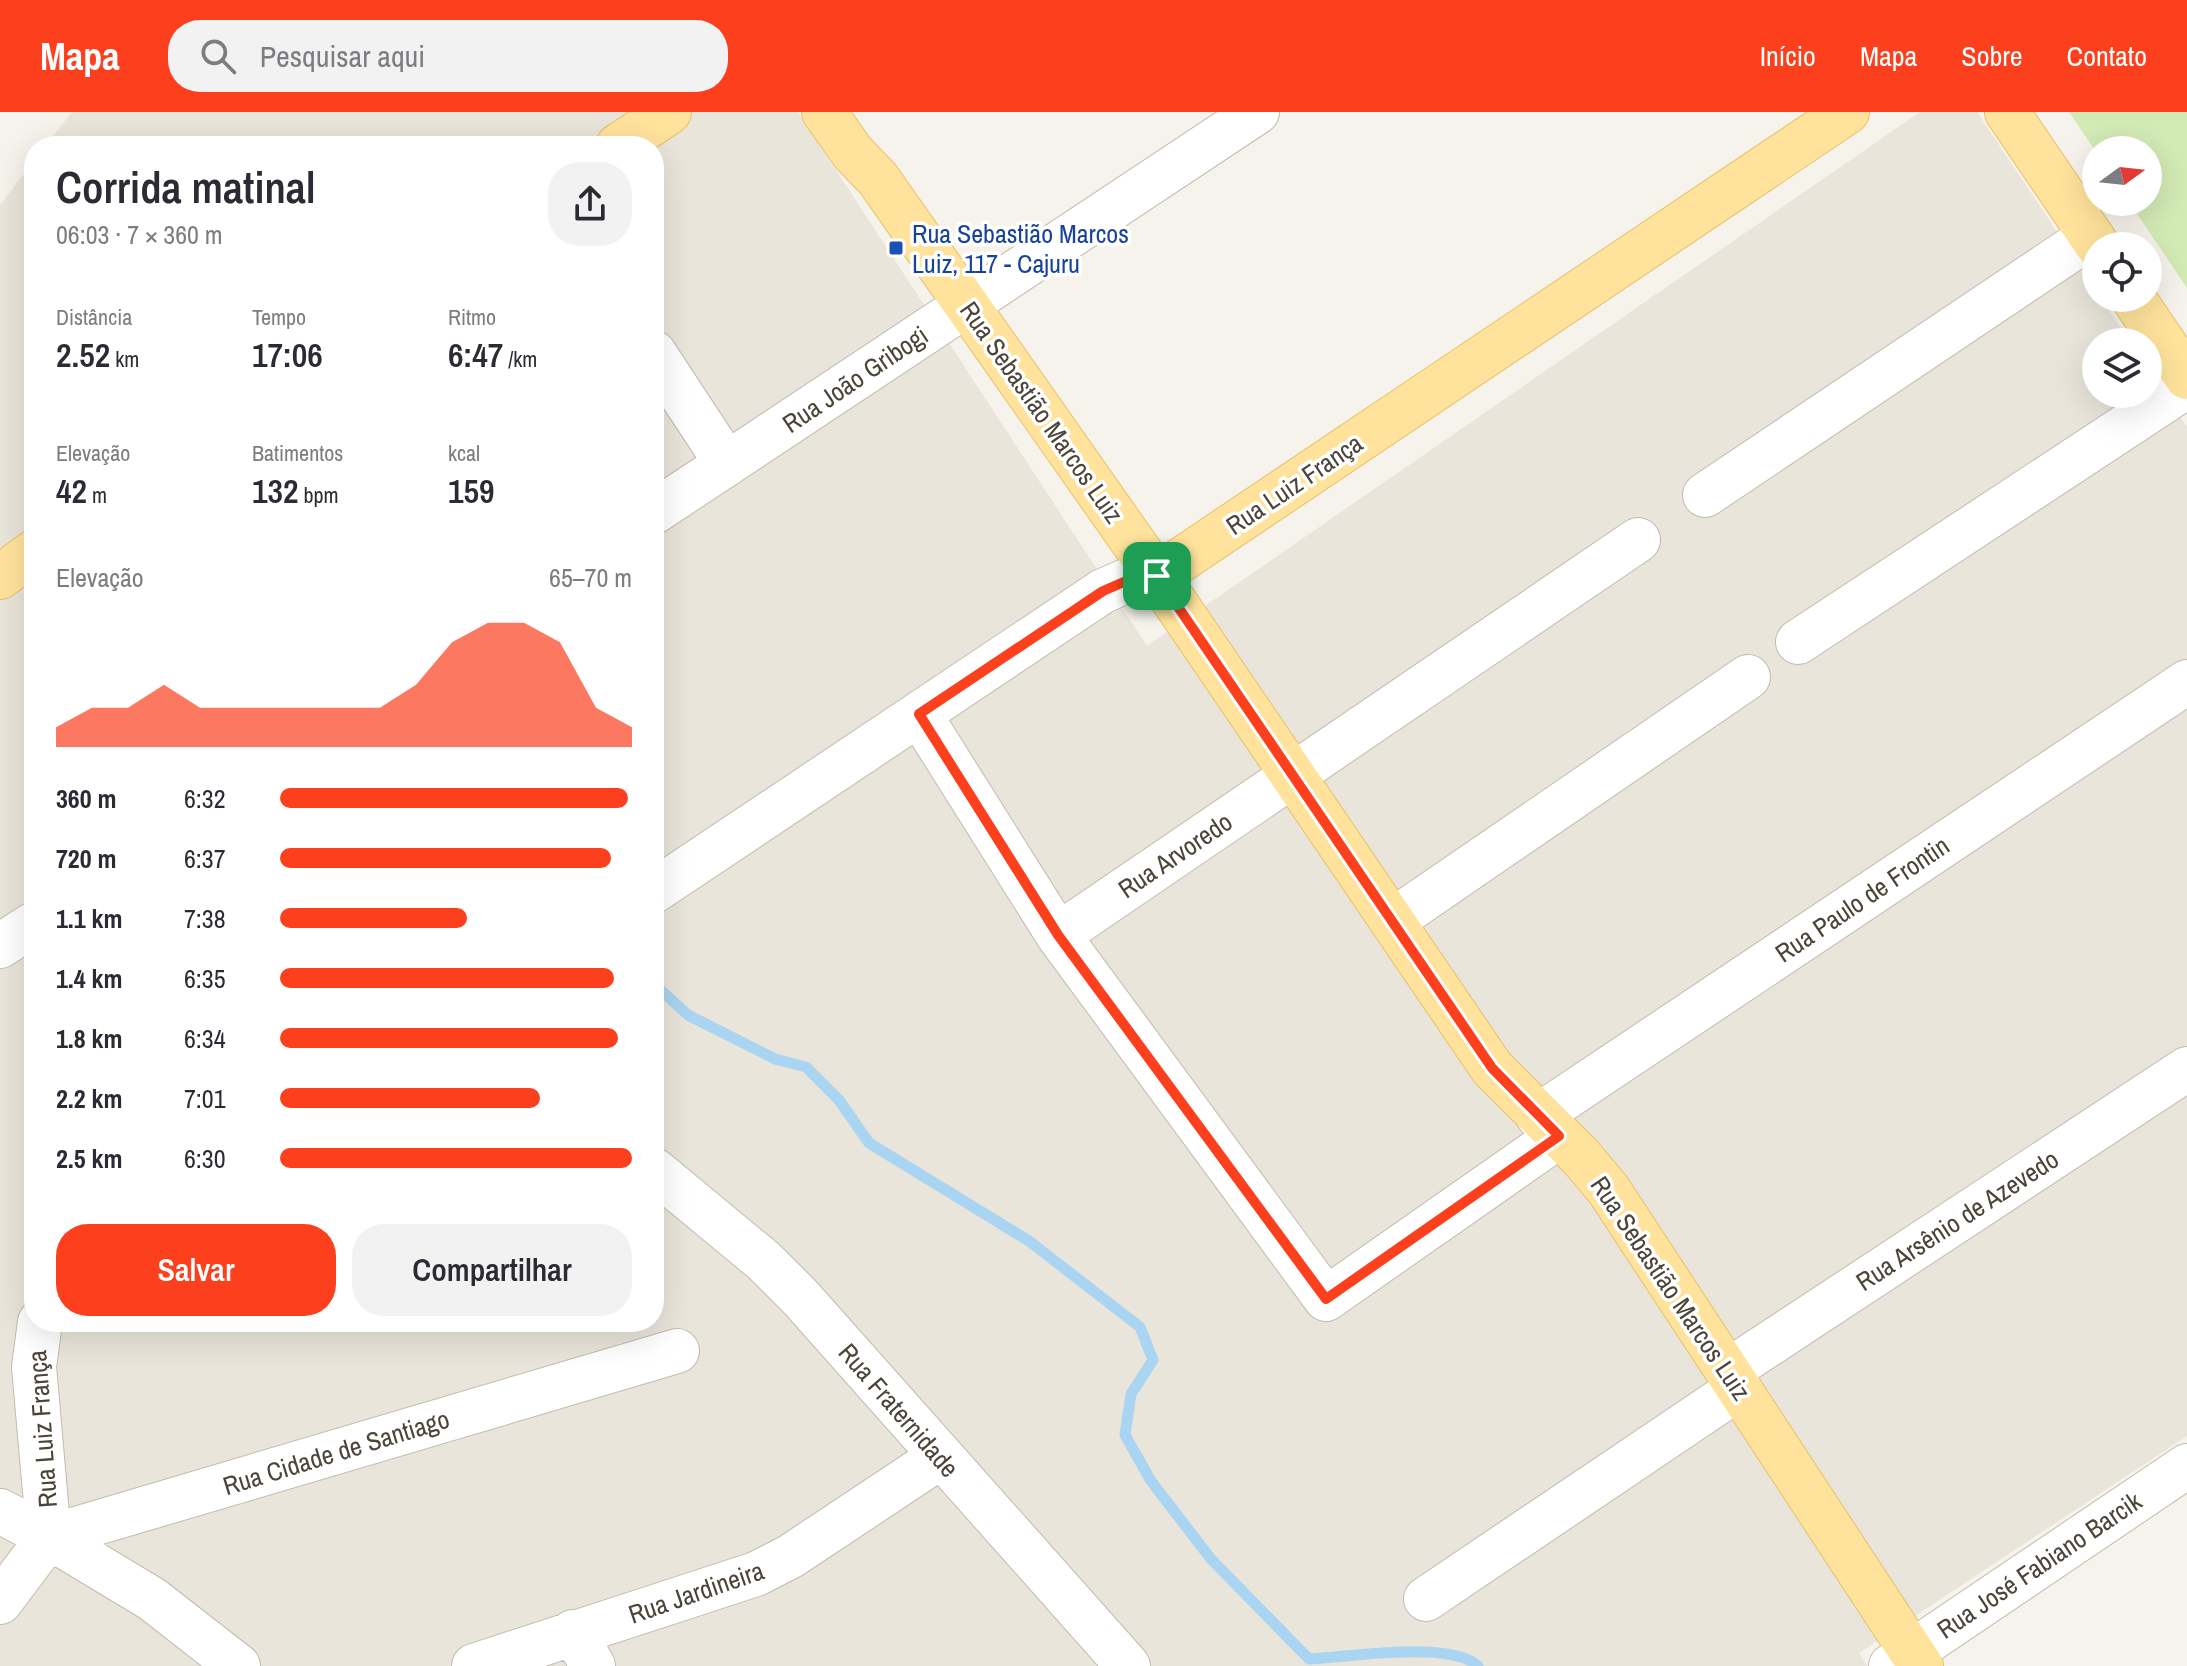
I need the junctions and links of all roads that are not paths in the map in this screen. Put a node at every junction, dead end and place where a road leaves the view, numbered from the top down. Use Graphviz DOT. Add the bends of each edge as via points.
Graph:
graph roads {
  1 [pos="669,112"];
  2 [pos="824,112"];
  3 [pos="847,112"];
  4 [pos="1257,112"];
  5 [pos="1847,112"];
  6 [pos="2007,112"];
  7 [pos="633,136"];
  8 [pos="878,179"];
  9 [pos="2088,232"];
  10 [pos="2082,249"];
  11 [pos="967,304"];
  12 [pos="2143,312"];
  13 [pos="664,368"];
  14 [pos="2187,377"];
  15 [pos="2187,386"];
  16 [pos="727,464"];
  17 [pos="1705,495"];
  18 [pos="664,505"];
  19 [pos="1638,540"];
  20 [pos="24,559"];
  21 [pos="1157,576"];
  22 [pos="0,577"];
  23 [pos="1798,642"];
  24 [pos="1748,677"];
  25 [pos="2187,682"];
  26 [pos="919,714"];
  27 [pos="1293,775"];
  28 [pos="664,884"];
  29 [pos="1392,921"];
  30 [pos="24,930"];
  31 [pos="1058,935"];
  32 [pos="0,946"];
  33 [pos="2187,1069"];
  34 [pos="1548,1126"];
  35 [pos="664,1178"];
  36 [pos="39,1332"];
  37 [pos="677,1351"];
  38 [pos="1733,1380"];
  39 [pos="940,1457"];
  40 [pos="2187,1466"];
  41 [pos="0,1511"];
  42 [pos="49,1537"];
  43 [pos="1426,1599"];
  44 [pos="0,1602"];
  45 [pos="583,1649"];
  46 [pos="1908,1661"];
  47 [pos="1112,1662"];
  48 [pos="238,1666"];
  49 [pos="474,1666"];
  1 -- 7 [label="main road"];
  2 -- 8 [label="main road, Rua Sebastião Marcos Luiz"];
  3 -- 8 [label="main road, Rua Sebastião Marcos Luiz"];
  4 -- 11 [label="street, Rua João Gribogi"];
  5 -- 21 [label="main road, Rua Luiz França"];
  6 -- 9 [label="main road"];
  8 -- 11 [label="main road, Rua Sebastião Marcos Luiz"];
  10 -- 17 [label="street"];
  11 -- 16 [label="street, Rua João Gribogi"];
  11 -- 21 [label="main road, Rua Sebastião Marcos Luiz"];
  12 -- 14 [label="main road"];
  13 -- 16 [label="street"];
  15 -- 23 [label="street"];
  16 -- 18 [label="street, Rua João Gribogi"];
  19 -- 27 [label="street, Rua Arvoredo"];
  20 -- 22 [label="main road"];
  21 -- 26 [label="street, Rua Luiz França" via="1103,591"];
  21 -- 27 [label="main road, Rua Sebastião Marcos Luiz"];
  24 -- 29 [label="street"];
  25 -- 34 [label="street, Rua Paulo de Frontin"];
  26 -- 28 [label="street, Rua Luiz França"];
  26 -- 31 [label="street"];
  27 -- 29 [label="main road, Rua Sebastião Marcos Luiz"];
  27 -- 31 [label="street, Rua Arvoredo"];
  29 -- 34 [label="main road, Rua Sebastião Marcos Luiz" via="1492,1068"];
  30 -- 32 [label="street"];
  31 -- 34 [label="street, Rua Paulo de Frontin" via="1326,1299"];
  33 -- 38 [label="street, Rua Arsênio de Azevedo"];
  34 -- 38 [label="main road, Rua Sebastião Marcos Luiz" via="1608,1189"];
  35 -- 39 [label="street, Rua Fraternidade" via="800,1297"];
  36 -- 42 [label="street, Rua Luiz França" via="34,1367"];
  37 -- 42 [label="street, Rua Cidade de Santiago"];
  38 -- 43 [label="street, Rua Arsênio de Azevedo"];
  38 -- 46 [label="main road, Rua Sebastião Marcos Luiz"];
  39 -- 45 [label="street, Rua Jardineira" via="791,1556"];
  39 -- 47 [label="street, Rua Fraternidade"];
  40 -- 46 [label="street, Rua José Fabiano Barcik"];
  41 -- 42 [label="street"];
  42 -- 44 [label="street"];
  42 -- 48 [label="street" via="152,1599"];
  45 -- 49 [label="street, Rua Jardineira"];
}
